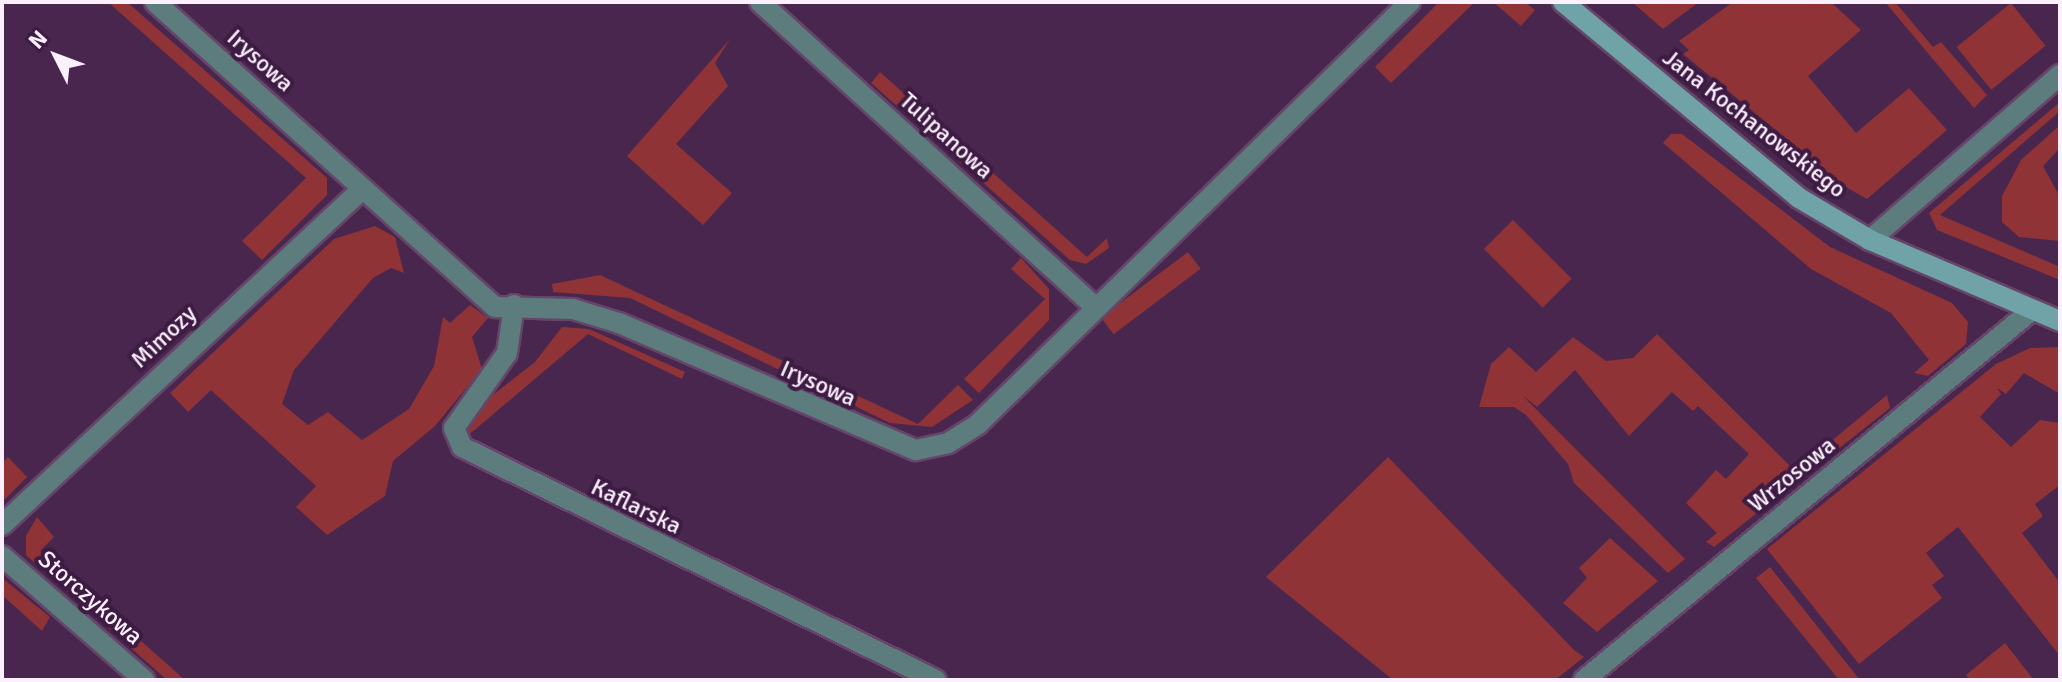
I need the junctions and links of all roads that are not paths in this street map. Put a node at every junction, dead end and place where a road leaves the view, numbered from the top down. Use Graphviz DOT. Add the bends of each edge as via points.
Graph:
graph roads {
  1 [pos="155,2"];
  2 [pos="760,2"];
  3 [pos="1410,2"];
  4 [pos="1563,2"];
  5 [pos="2060,75"];
  6 [pos="362,189"];
  7 [pos="1870,240"];
  8 [pos="514,305"];
  9 [pos="1096,308"];
  10 [pos="2032,310"];
  11 [pos="2060,321"];
  12 [pos="2,525"];
  13 [pos="2,556"];
  14 [pos="144,680"];
  15 [pos="936,680"];
  16 [pos="1584,680"];
  1 -- 6 [label="street, Irysowa"];
  2 -- 9 [label="street, Tulipanowa"];
  3 -- 9 [label="street, Irysowa"];
  4 -- 7 [label="street, Jana Kochanowskiego" via="1799,198"];
  5 -- 7 [label="street"];
  6 -- 8 [label="street, Irysowa" via="495,307"];
  6 -- 12 [label="street, Mimozy"];
  7 -- 10 [label="street, Jana Kochanowskiego"];
  8 -- 9 [label="street, Irysowa" via="573,309 619,323 916,450 963,437"];
  8 -- 15 [label="street, Kaflarska" via="507,353 454,428 462,447"];
  10 -- 11 [label="street, Jana Kochanowskiego"];
  10 -- 16 [label="street, Wrzosowa"];
  13 -- 14 [label="street, Storczykowa"];
}
